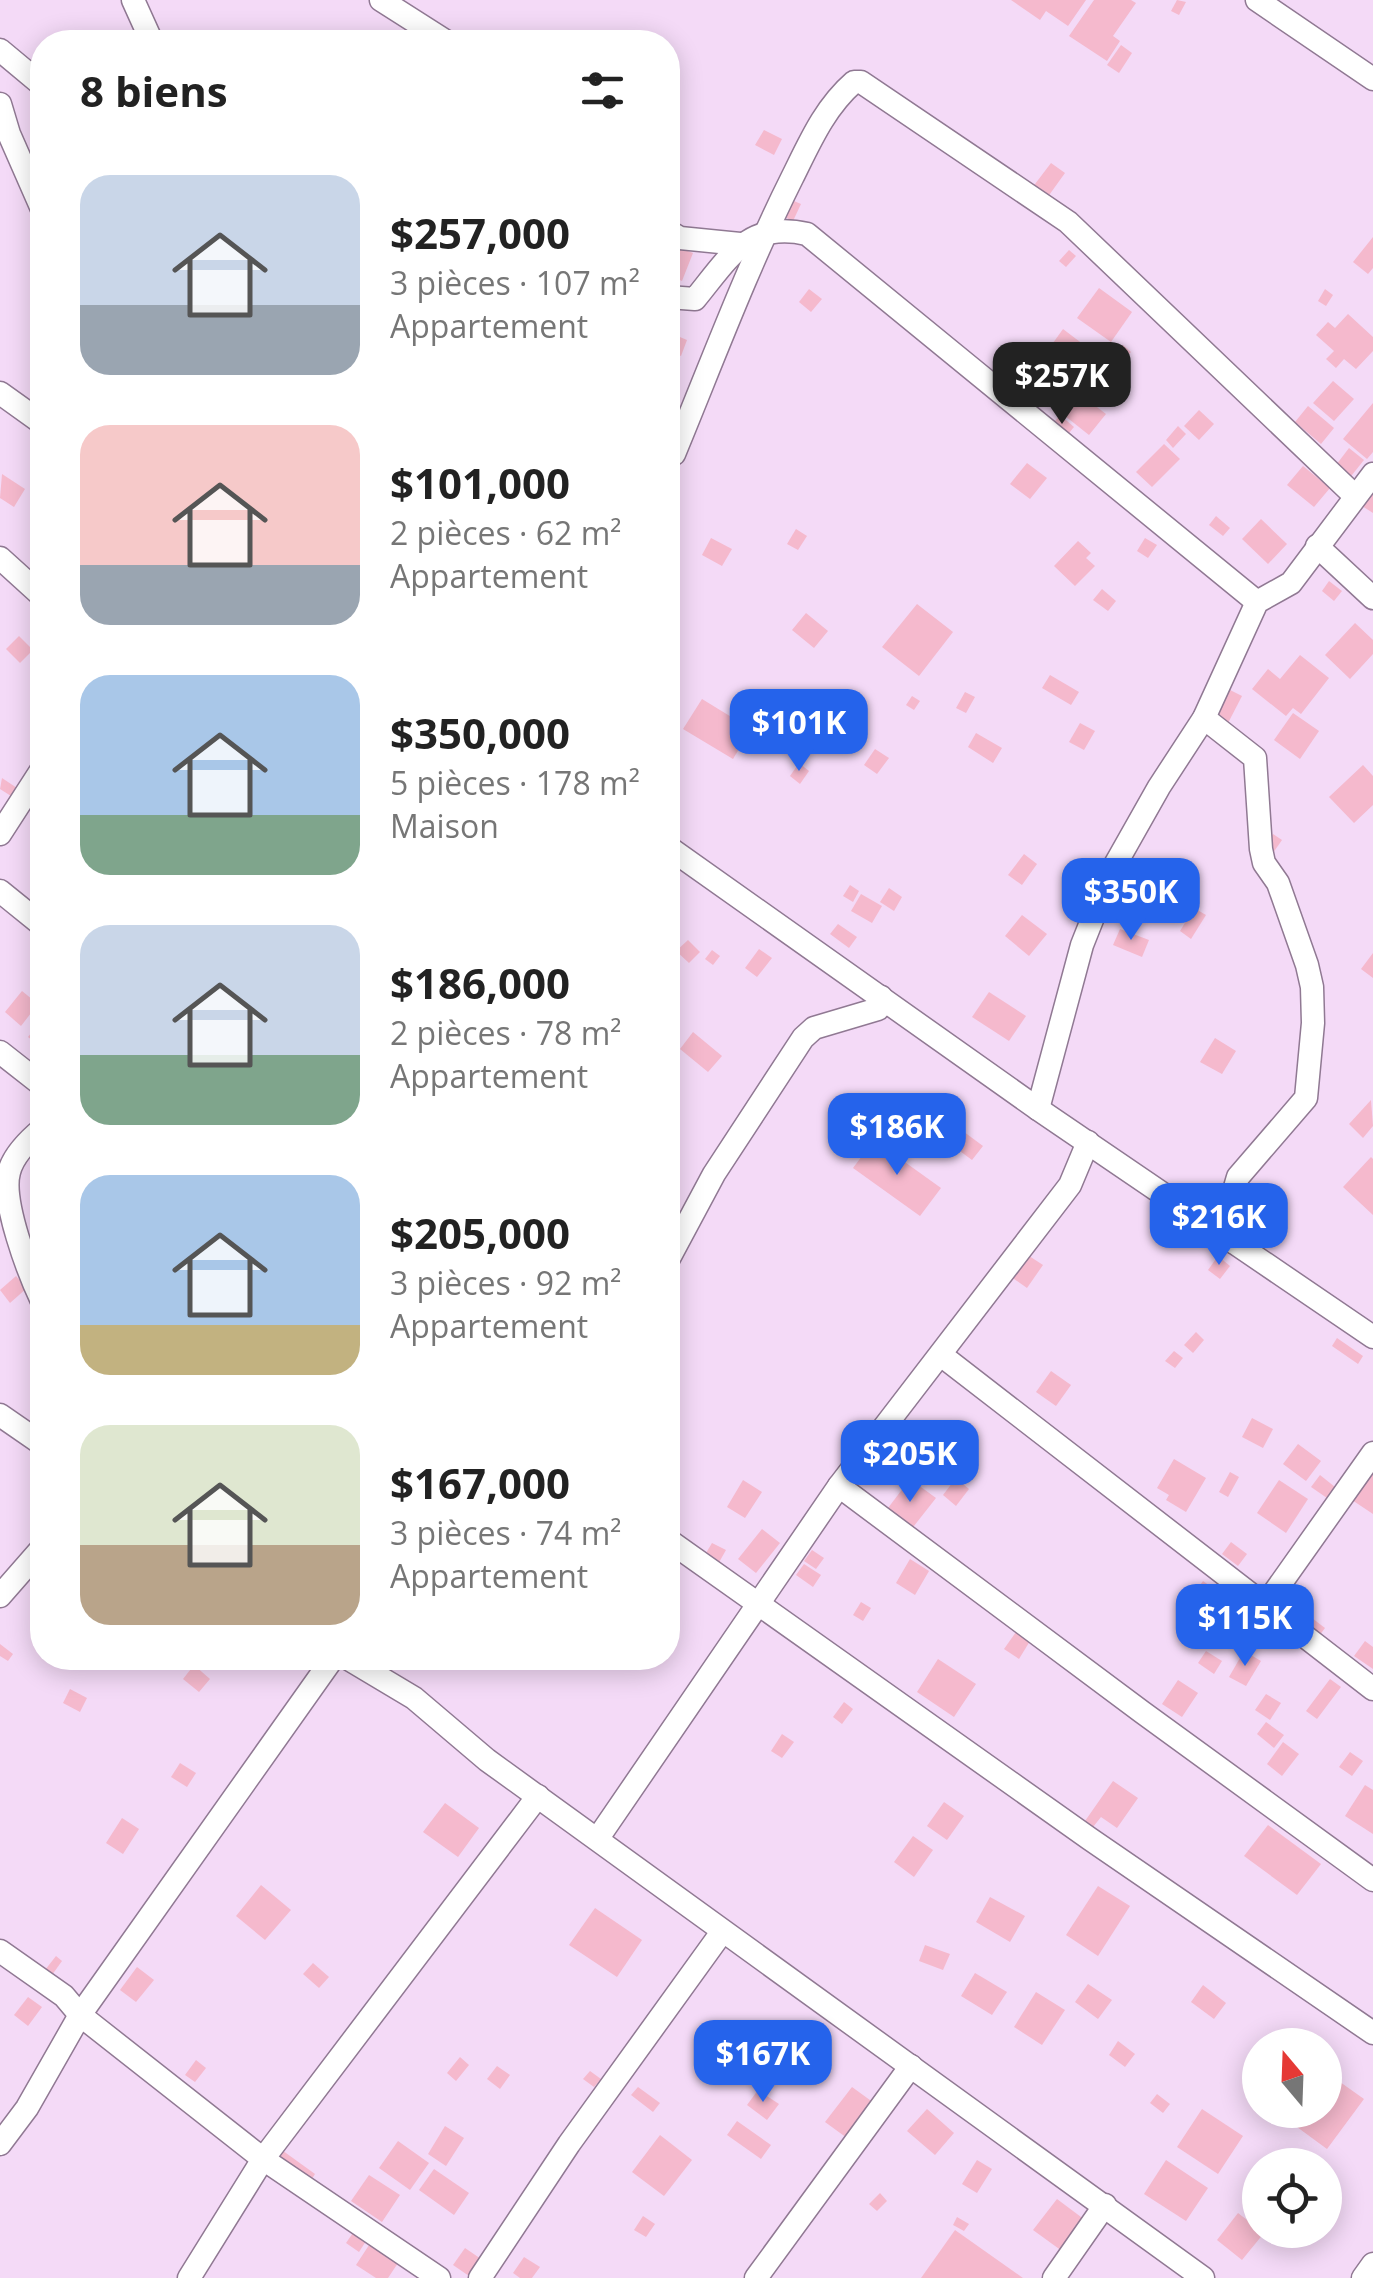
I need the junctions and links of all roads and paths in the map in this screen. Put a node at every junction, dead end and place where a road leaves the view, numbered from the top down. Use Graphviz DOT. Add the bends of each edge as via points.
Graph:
graph roads {
  1 [pos="133,0"];
  2 [pos="1257,0"];
  3 [pos="378,2"];
  4 [pos="147,30"];
  5 [pos="426,30"];
  6 [pos="0,50"];
  7 [pos="30,75"];
  8 [pos="1373,80"];
  9 [pos="0,104"];
  10 [pos="30,182"];
  11 [pos="765,232"];
  12 [pos="680,238"];
  13 [pos="740,244"];
  14 [pos="680,298"];
  15 [pos="0,393"];
  16 [pos="30,414"];
  17 [pos="680,439"];
  18 [pos="1373,474"];
  19 [pos="1355,496"];
  20 [pos="1317,546"];
  21 [pos="0,558"];
  22 [pos="30,585"];
  23 [pos="1373,598"];
  24 [pos="1257,602"];
  25 [pos="1204,718"];
  26 [pos="30,788"];
  27 [pos="0,834"];
  28 [pos="680,855"];
  29 [pos="0,891"];
  30 [pos="30,916"];
  31 [pos="880,997"];
  32 [pos="0,1052"];
  33 [pos="30,1076"];
  34 [pos="1038,1108"];
  35 [pos="30,1142"];
  36 [pos="1088,1142"];
  37 [pos="680,1221"];
  38 [pos="1233,1242"];
  39 [pos="30,1270"];
  40 [pos="1371,1333"];
  41 [pos="941,1355"];
  42 [pos="0,1415"];
  43 [pos="30,1436"];
  44 [pos="1373,1452"];
  45 [pos="839,1486"];
  46 [pos="680,1549"];
  47 [pos="30,1562"];
  48 [pos="0,1596"];
  49 [pos="758,1604"];
  50 [pos="1264,1607"];
  51 [pos="324,1670"];
  52 [pos="367,1670"];
  53 [pos="1373,1689"];
  54 [pos="538,1796"];
  55 [pos="598,1838"];
  56 [pos="1373,1880"];
  57 [pos="722,1932"];
  58 [pos="0,1951"];
  59 [pos="80,2015"];
  60 [pos="1373,2034"];
  61 [pos="911,2066"];
  62 [pos="27,2108"];
  63 [pos="0,2123"];
  64 [pos="0,2144"];
  65 [pos="263,2158"];
  66 [pos="1105,2205"];
  67 [pos="1373,2264"];
  68 [pos="188,2278"];
  69 [pos="439,2278"];
  70 [pos="480,2278"];
  71 [pos="756,2278"];
  72 [pos="1054,2278"];
  73 [pos="1203,2278"];
  74 [pos="1363,2278"];
  1 -- 4 [label="street"];
  2 -- 8 [label="street"];
  3 -- 5 [label="street"];
  6 -- 7 [label="street"];
  9 -- 10 [label="street"];
  11 -- 13 [label="street"];
  11 -- 17 [label="street"];
  11 -- 19 [label="street" via="820,121 848,87 861,82 1068,222"];
  11 -- 24 [label="street" via="807,234"];
  12 -- 13 [label="street"];
  13 -- 14 [label="street" via="695,299"];
  15 -- 16 [label="street"];
  18 -- 19 [label="street"];
  19 -- 20 [label="street"];
  20 -- 23 [label="street"];
  20 -- 24 [label="street" via="1291,582"];
  21 -- 22 [label="street"];
  24 -- 25 [label="street"];
  25 -- 34 [label="street" via="1159,786 1096,906"];
  25 -- 38 [label="street" via="1254,758 1264,863 1278,884 1312,987 1306,1098 1238,1176"];
  26 -- 27 [label="street"];
  28 -- 31 [label="street"];
  29 -- 30 [label="street"];
  31 -- 34 [label="street"];
  31 -- 37 [label="street" via="878,1009 814,1028 803,1038"];
  32 -- 33 [label="street"];
  34 -- 36 [label="street"];
  35 -- 39 [label="street" via="8,1180"];
  36 -- 38 [label="street"];
  36 -- 41 [label="street" via="1070,1185"];
  38 -- 40 [label="street"];
  41 -- 45 [label="street"];
  41 -- 50 [label="street"];
  42 -- 43 [label="street"];
  44 -- 50 [label="street"];
  45 -- 49 [label="street"];
  45 -- 56 [label="street"];
  46 -- 49 [label="street"];
  47 -- 48 [label="street"];
  49 -- 55 [label="street"];
  49 -- 60 [label="street"];
  50 -- 53 [label="street"];
  51 -- 59 [label="street"];
  52 -- 54 [label="street" via="414,1698"];
  54 -- 55 [label="street"];
  54 -- 65 [label="street"];
  55 -- 57 [label="street"];
  57 -- 61 [label="street"];
  57 -- 70 [label="street"];
  58 -- 59 [label="street"];
  59 -- 62 [label="street"];
  59 -- 65 [label="street"];
  61 -- 66 [label="street"];
  61 -- 71 [label="street"];
  62 -- 63 [label="street"];
  62 -- 64 [label="street"];
  65 -- 68 [label="street"];
  65 -- 69 [label="street"];
  66 -- 72 [label="street"];
  66 -- 73 [label="street"];
  67 -- 74 [label="street"];
}
